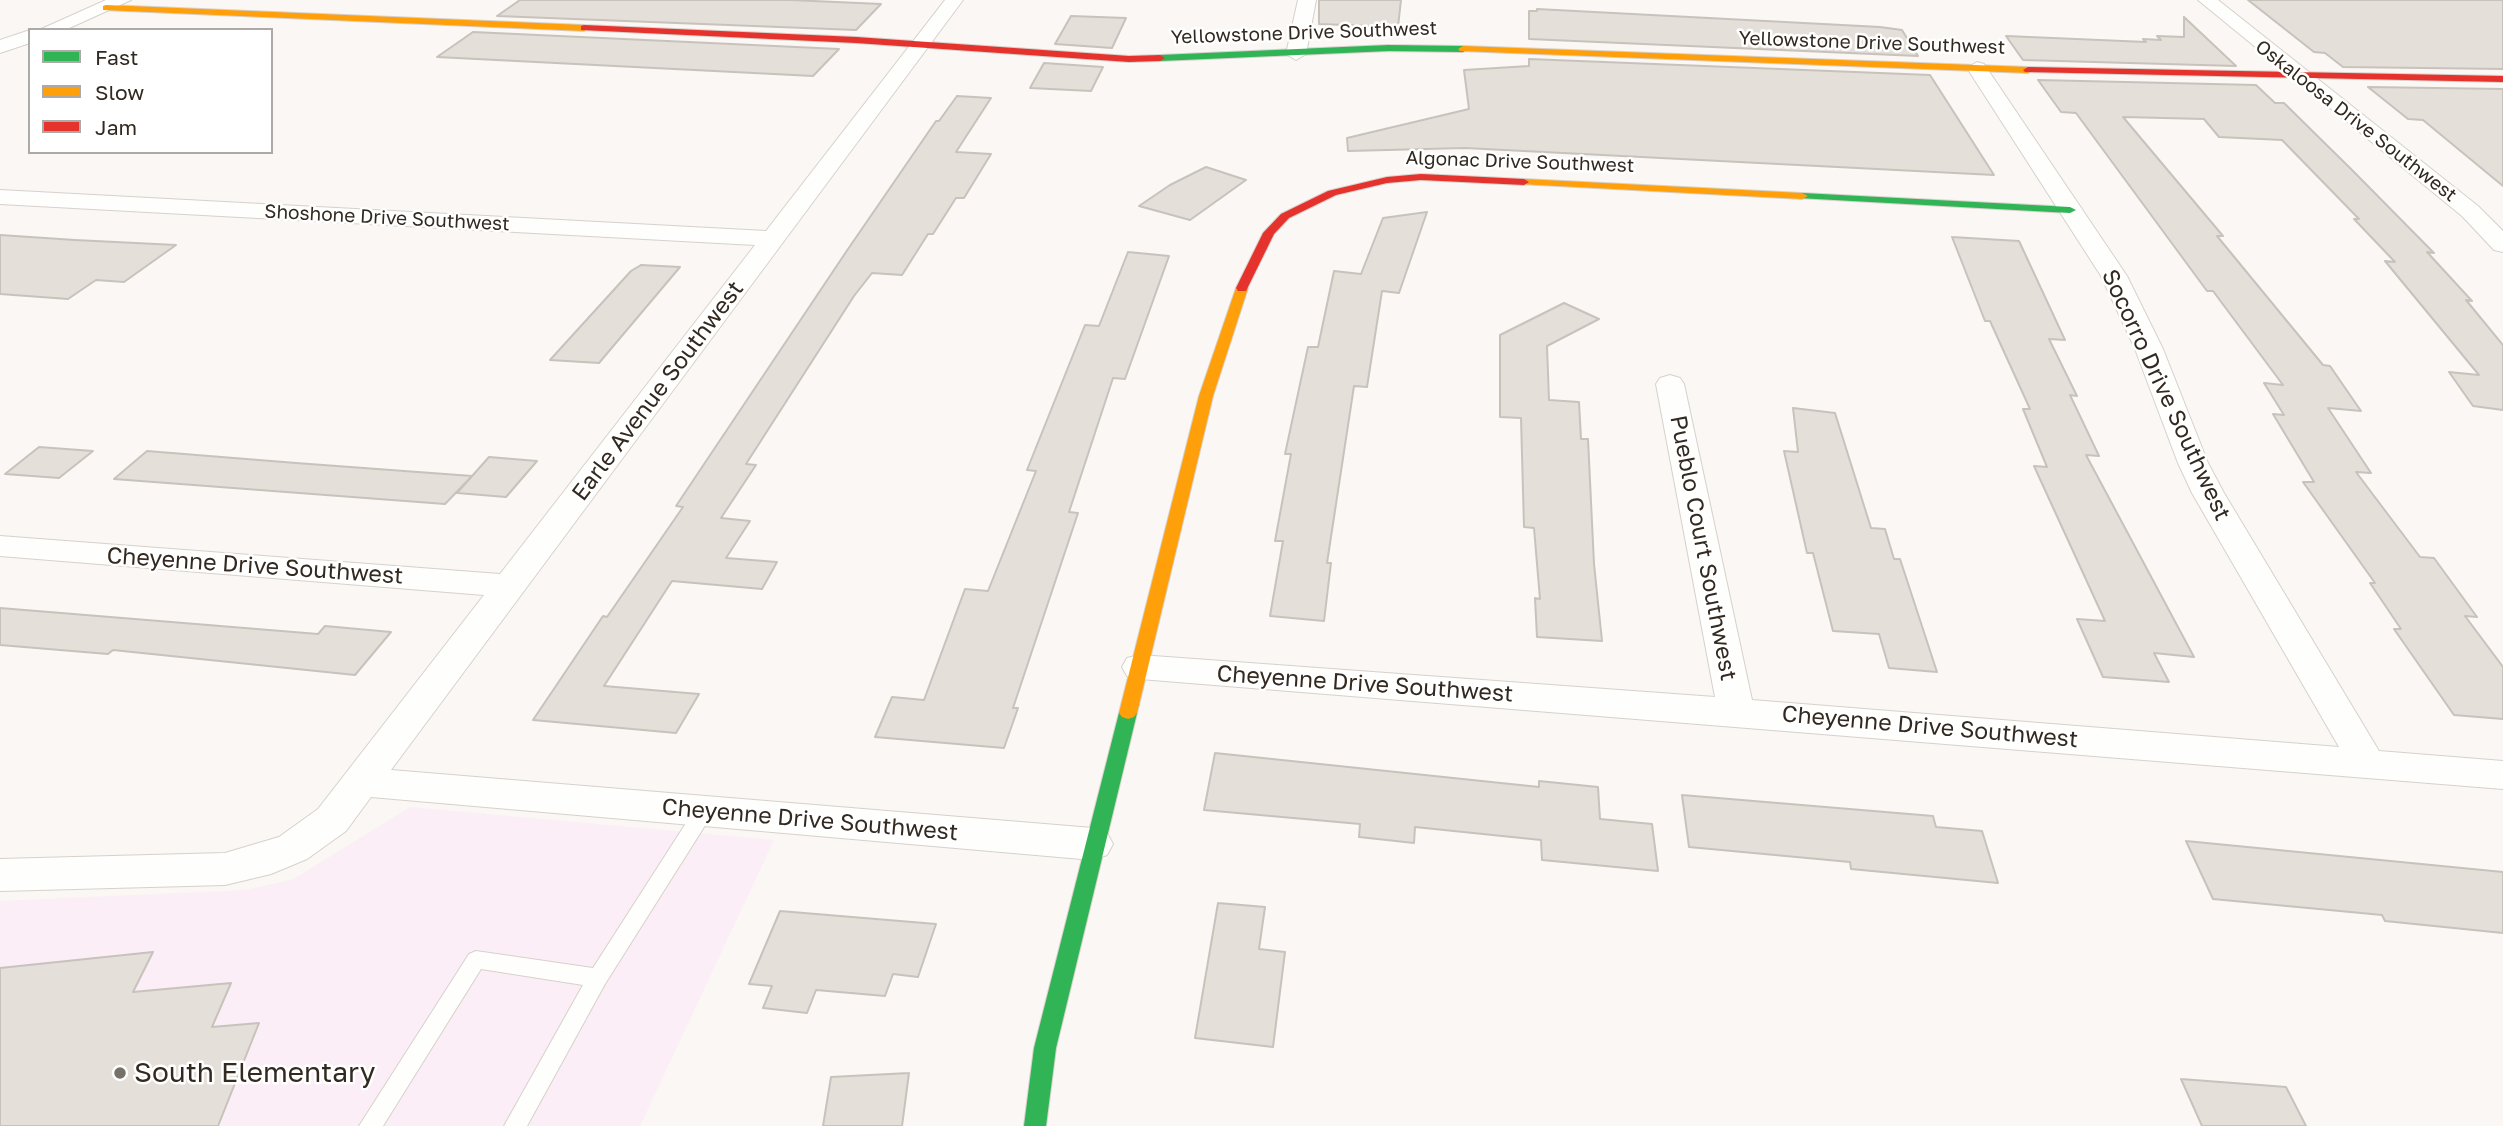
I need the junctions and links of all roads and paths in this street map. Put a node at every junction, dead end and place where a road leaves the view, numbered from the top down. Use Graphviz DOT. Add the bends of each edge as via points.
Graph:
graph roads {
  1 [pos="954,0"];
  2 [pos="1307,0"];
  3 [pos="2207,0"];
  4 [pos="114,4"];
  5 [pos="53,28"];
  6 [pos="28,37"];
  7 [pos="918,46"];
  8 [pos="0,47"];
  9 [pos="1296,54"];
  10 [pos="1977,68"];
  11 [pos="2299,75"];
  12 [pos="2503,79"];
  13 [pos="0,197"];
  14 [pos="2070,210"];
  15 [pos="2470,211"];
  16 [pos="2503,213"];
  17 [pos="774,239"];
  18 [pos="2503,246"];
  19 [pos="1670,384"];
  20 [pos="0,546"];
  21 [pos="511,586"];
  22 [pos="1140,667"];
  23 [pos="1736,712"];
  24 [pos="2367,763"];
  25 [pos="2503,775"];
  26 [pos="363,782"];
  27 [pos="704,811"];
  28 [pos="1093,844"];
  29 [pos="0,876"];
  30 [pos="598,978"];
  31 [pos="370,1126"];
  32 [pos="515,1126"];
  33 [pos="1035,1126"];
  1 -- 7 [label="street, Earle Avenue Southwest"];
  2 -- 9 [label="street"];
  3 -- 11 [label="street, Oskaloosa Drive Southwest"];
  4 -- 5 [label="street"];
  4 -- 7 [label="street, Yellowstone Drive Southwest"];
  6 -- 8 [label="street"];
  7 -- 9 [label="street, Yellowstone Drive Southwest" via="1129,59"];
  7 -- 17 [label="street, Earle Avenue Southwest"];
  9 -- 10 [label="street, Yellowstone Drive Southwest" via="1389,48 1527,49"];
  10 -- 11 [label="street, Yellowstone Drive Southwest"];
  10 -- 14 [label="street, Socorro Drive Southwest"];
  11 -- 12 [label="street, Yellowstone Drive Southwest"];
  11 -- 15 [label="street, Oskaloosa Drive Southwest"];
  13 -- 17 [label="street, Shoshone Drive Southwest"];
  14 -- 22 [label="street, Algonac Drive Southwest" via="1421,177 1349,188 1307,203 1269,233 1226,328"];
  14 -- 24 [label="street, Socorro Drive Southwest" via="2127,299 2208,493"];
  15 -- 16 [label="street"];
  15 -- 18 [label="street, Oskaloosa Drive Southwest"];
  17 -- 21 [label="street, Earle Avenue Southwest"];
  19 -- 23 [label="street, Pueblo Court Southwest"];
  20 -- 21 [label="street, Cheyenne Drive Southwest"];
  21 -- 26 [label="street, Earle Avenue Southwest"];
  22 -- 23 [label="street, Cheyenne Drive Southwest"];
  22 -- 28 [label="street"];
  23 -- 24 [label="street, Cheyenne Drive Southwest"];
  24 -- 25 [label="street, Cheyenne Drive Southwest"];
  26 -- 27 [label="street, Cheyenne Drive Southwest"];
  26 -- 29 [label="street, Earle Avenue Southwest" via="332,820 271,859 225,869"];
  27 -- 28 [label="street, Cheyenne Drive Southwest"];
  27 -- 30 [label="lane"];
  28 -- 33 [label="street" via="1045,1048"];
  30 -- 31 [label="lane" via="476,960"];
  30 -- 32 [label="lane"];
}
